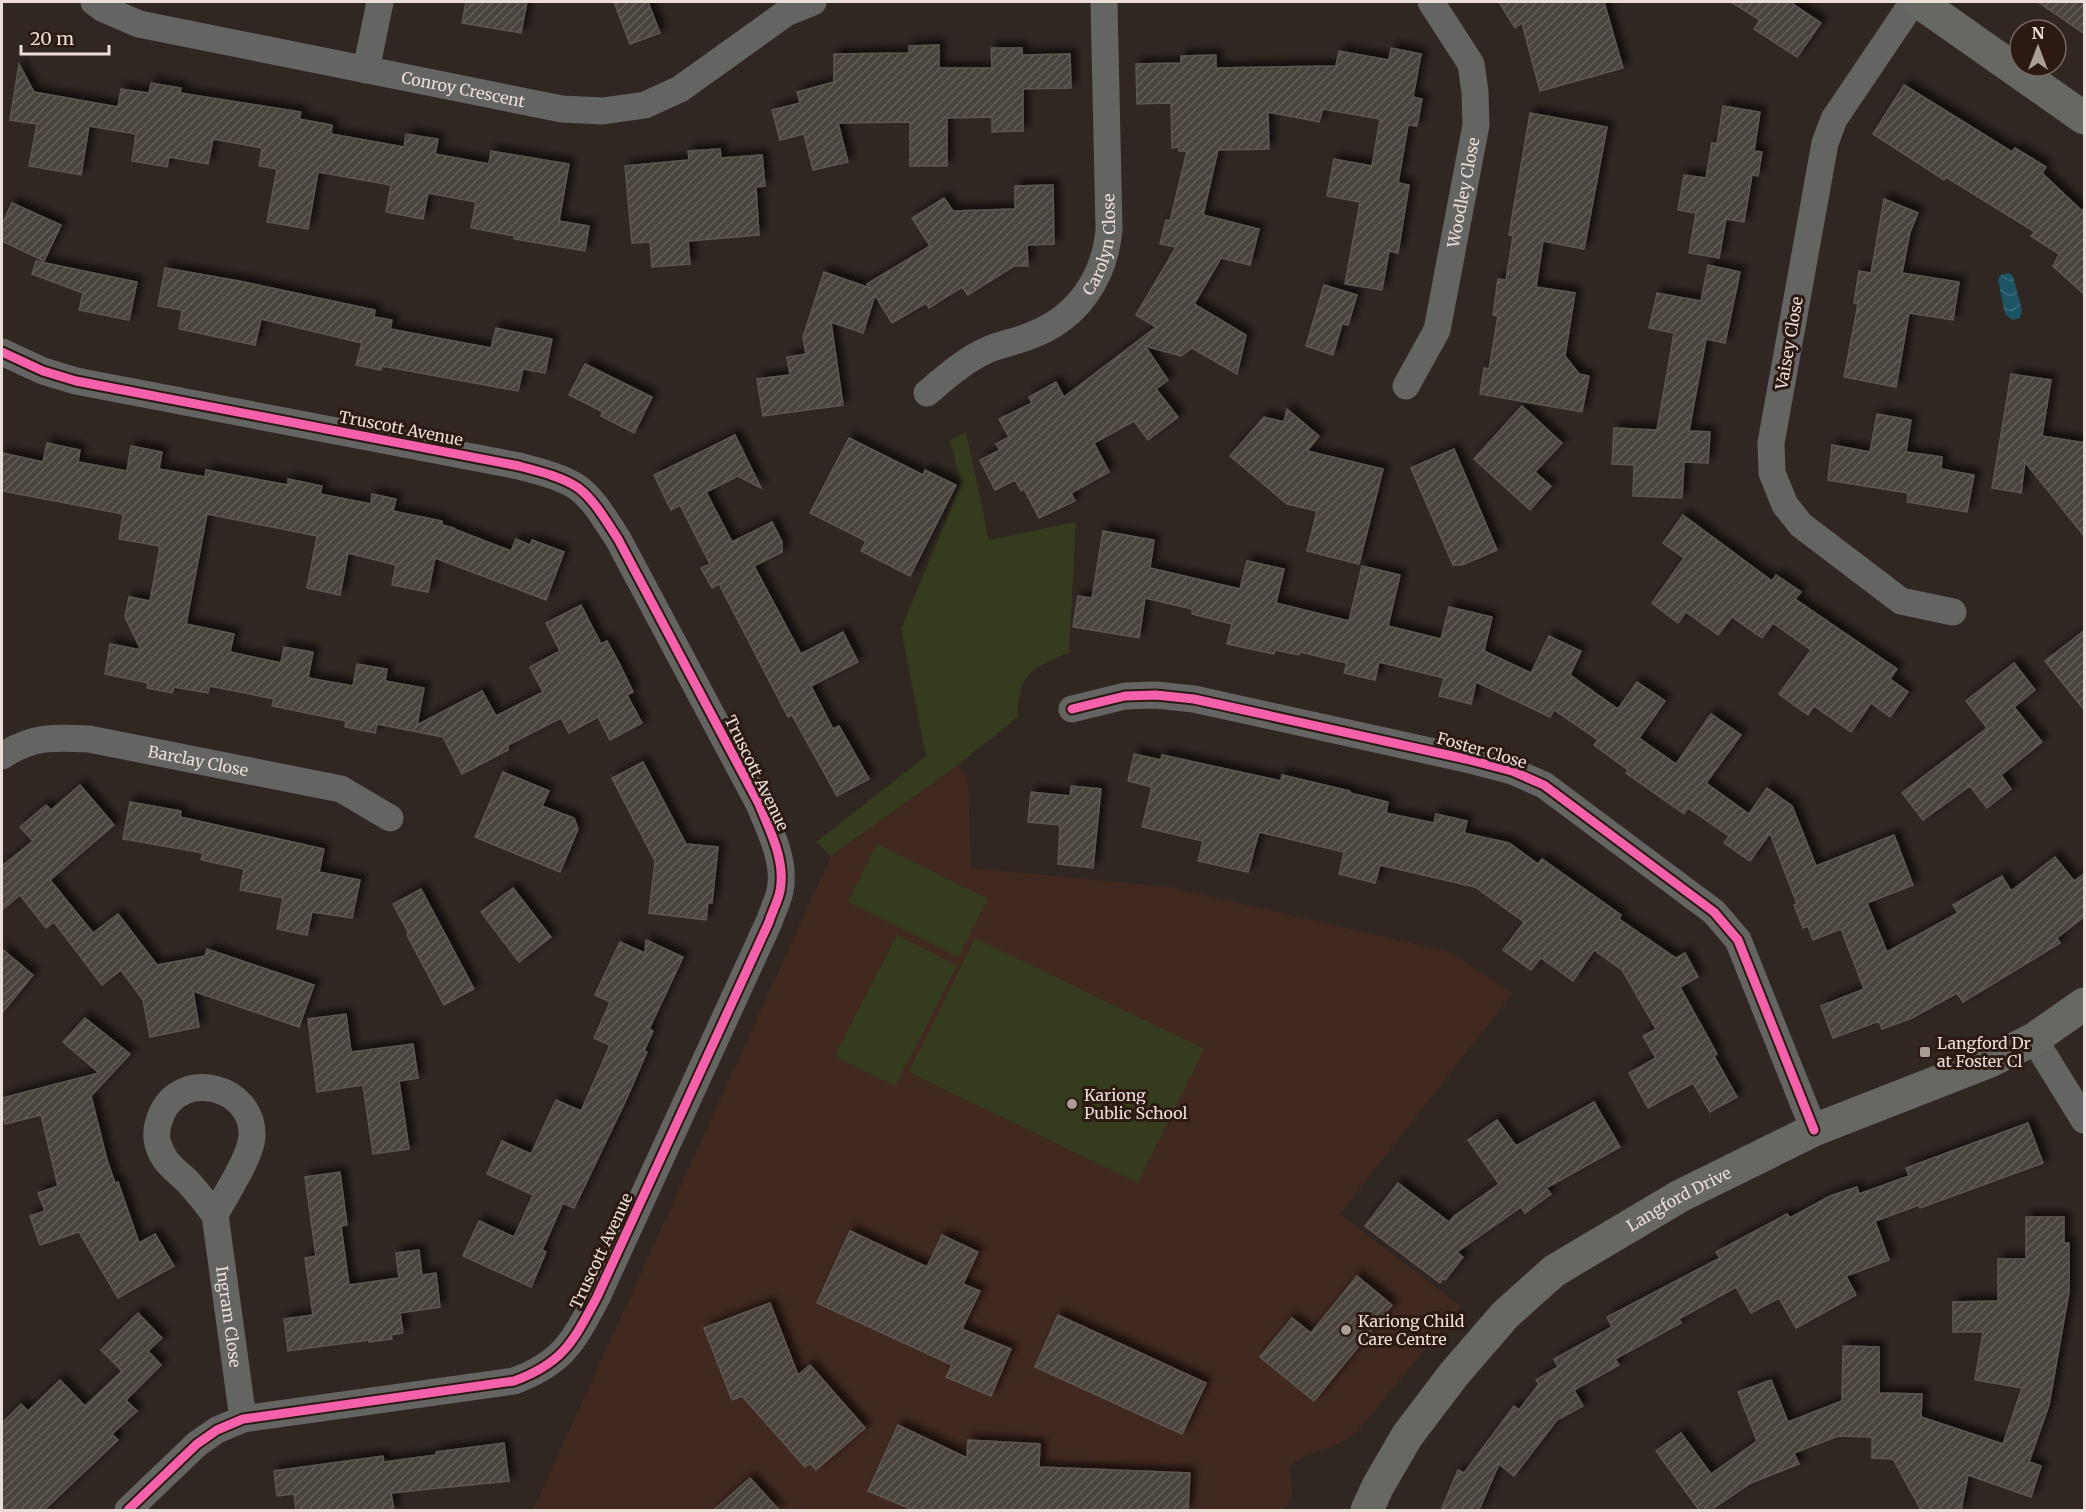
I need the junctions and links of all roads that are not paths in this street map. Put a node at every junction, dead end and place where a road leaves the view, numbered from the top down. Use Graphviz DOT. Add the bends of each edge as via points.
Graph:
graph roads {
  1 [pos="94,2"];
  2 [pos="380,2"];
  3 [pos="813,2"];
  4 [pos="1104,2"];
  5 [pos="1431,2"];
  6 [pos="1913,2"];
  7 [pos="1919,2"];
  8 [pos="366,70"];
  9 [pos="2085,118"];
  10 [pos="2,352"];
  11 [pos="1406,386"];
  12 [pos="927,393"];
  13 [pos="1953,612"];
  14 [pos="1072,709"];
  15 [pos="2,756"];
  16 [pos="390,818"];
  17 [pos="2085,1004"];
  18 [pos="2034,1039"];
  19 [pos="2085,1120"];
  20 [pos="1814,1130"];
  21 [pos="215,1215"];
  22 [pos="243,1419"];
  23 [pos="128,1510"];
  24 [pos="1367,1510"];
  1 -- 8 [label="street, Conroy Crescent" via="139,24"];
  2 -- 8 [label="street"];
  3 -- 8 [label="street, Conroy Crescent" via="786,13 680,89 645,105 603,111 562,109"];
  4 -- 12 [label="street, Carolyn Close" via="1109,229 1102,264 1088,292 1069,315 1033,335 991,348 969,360"];
  5 -- 11 [label="street, Woodley Close" via="1471,64 1476,125 1437,330"];
  6 -- 13 [label="street, Vaisey Close" via="1834,119 1825,143 1771,443 1772,474 1785,505 1819,539 1901,601"];
  7 -- 9 [label="street"];
  10 -- 22 [label="street, Truscott Avenue" via="76,381 519,466 577,487 618,539 759,804 780,864 780,890 769,922 597,1297 560,1356 538,1372 513,1381"];
  14 -- 20 [label="street, Foster Close" via="1125,696 1194,699 1466,759 1512,771 1544,785 1714,912 1738,940"];
  15 -- 16 [label="street, Barclay Close" via="20,744 56,738 89,739 341,789"];
  17 -- 18 [label="street, Langford Drive"];
  18 -- 19 [label="street"];
  18 -- 20 [label="street, Langford Drive" via="1988,1062"];
  20 -- 24 [label="street, Langford Drive" via="1680,1197 1554,1270 1505,1315 1454,1374 1407,1436"];
  21 -- 21 [label="street" via="165,1162 157,1142 159,1121 167,1103 183,1091 199,1087 221,1089 239,1102 250,1118 252,1137 248,1153"];
  21 -- 22 [label="street, Ingram Close"];
  22 -- 23 [label="street, Truscott Avenue" via="197,1444"];
}
